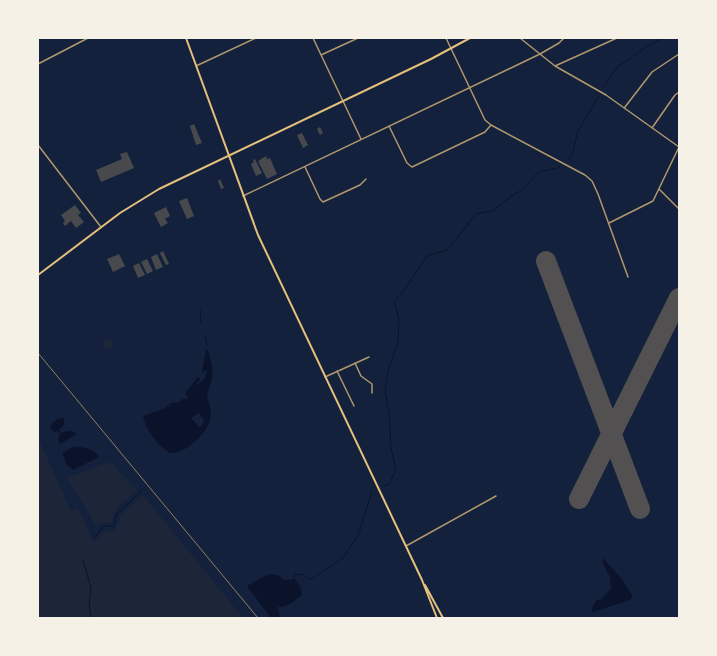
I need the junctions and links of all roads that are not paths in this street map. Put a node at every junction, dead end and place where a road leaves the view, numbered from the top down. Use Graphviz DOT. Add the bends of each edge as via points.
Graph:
graph roads {
  1 [pos="88,38"];
  2 [pos="186,38"];
  3 [pos="256,38"];
  4 [pos="313,38"];
  5 [pos="358,38"];
  6 [pos="446,38"];
  7 [pos="470,38"];
  8 [pos="520,38"];
  9 [pos="564,38"];
  10 [pos="617,38"];
  11 [pos="451,49"];
  12 [pos="540,54"];
  13 [pos="679,54"];
  14 [pos="321,55"];
  15 [pos="38,64"];
  16 [pos="196,66"];
  17 [pos="555,66"];
  18 [pos="469,88"];
  19 [pos="679,92"];
  20 [pos="343,102"];
  21 [pos="625,107"];
  22 [pos="491,125"];
  23 [pos="390,126"];
  24 [pos="652,128"];
  25 [pos="361,140"];
  26 [pos="38,145"];
  27 [pos="679,147"];
  28 [pos="228,156"];
  29 [pos="305,167"];
  30 [pos="366,179"];
  31 [pos="659,189"];
  32 [pos="242,196"];
  33 [pos="679,209"];
  34 [pos="609,224"];
  35 [pos="101,227"];
  36 [pos="38,275"];
  37 [pos="628,277"];
  38 [pos="369,357"];
  39 [pos="355,363"];
  40 [pos="337,371"];
  41 [pos="325,377"];
  42 [pos="372,393"];
  43 [pos="354,406"];
  44 [pos="496,496"];
  45 [pos="406,546"];
  46 [pos="422,580"];
  47 [pos="438,618"];
  48 [pos="443,618"];
  1 -- 15 [label="street"];
  2 -- 16 [label="main road"];
  3 -- 16 [label="street"];
  4 -- 14 [label="street"];
  5 -- 14 [label="street"];
  6 -- 11 [label="street"];
  7 -- 11 [label="main road"];
  8 -- 12 [label="street"];
  9 -- 12 [label="street"];
  10 -- 17 [label="street"];
  11 -- 18 [label="street"];
  11 -- 20 [label="main road"];
  12 -- 17 [label="street"];
  12 -- 18 [label="street"];
  13 -- 21 [label="street" via="652,72"];
  14 -- 20 [label="street"];
  16 -- 28 [label="main road"];
  17 -- 21 [label="street"];
  18 -- 22 [label="street" via="483,117"];
  18 -- 23 [label="street"];
  19 -- 24 [label="street"];
  20 -- 25 [label="street"];
  20 -- 28 [label="main road"];
  21 -- 24 [label="street"];
  22 -- 23 [label="street" via="485,132 411,167 406,163"];
  22 -- 34 [label="street" via="587,176 597,191"];
  23 -- 25 [label="street"];
  24 -- 27 [label="street"];
  25 -- 29 [label="street"];
  26 -- 35 [label="street"];
  27 -- 31 [label="street"];
  28 -- 32 [label="main road"];
  28 -- 35 [label="main road" via="159,189"];
  29 -- 30 [label="street" via="323,202 360,185"];
  29 -- 32 [label="street"];
  31 -- 33 [label="street"];
  31 -- 34 [label="street" via="651,203"];
  32 -- 41 [label="main road"];
  34 -- 37 [label="street"];
  35 -- 36 [label="main road"];
  38 -- 39 [label="street"];
  39 -- 40 [label="street"];
  39 -- 42 [label="street" via="361,376 372,384"];
  40 -- 41 [label="street"];
  40 -- 43 [label="street"];
  41 -- 45 [label="main road"];
  44 -- 45 [label="street"];
  45 -- 46 [label="main road"];
  46 -- 47 [label="main road"];
  46 -- 48 [label="main road"];
}
